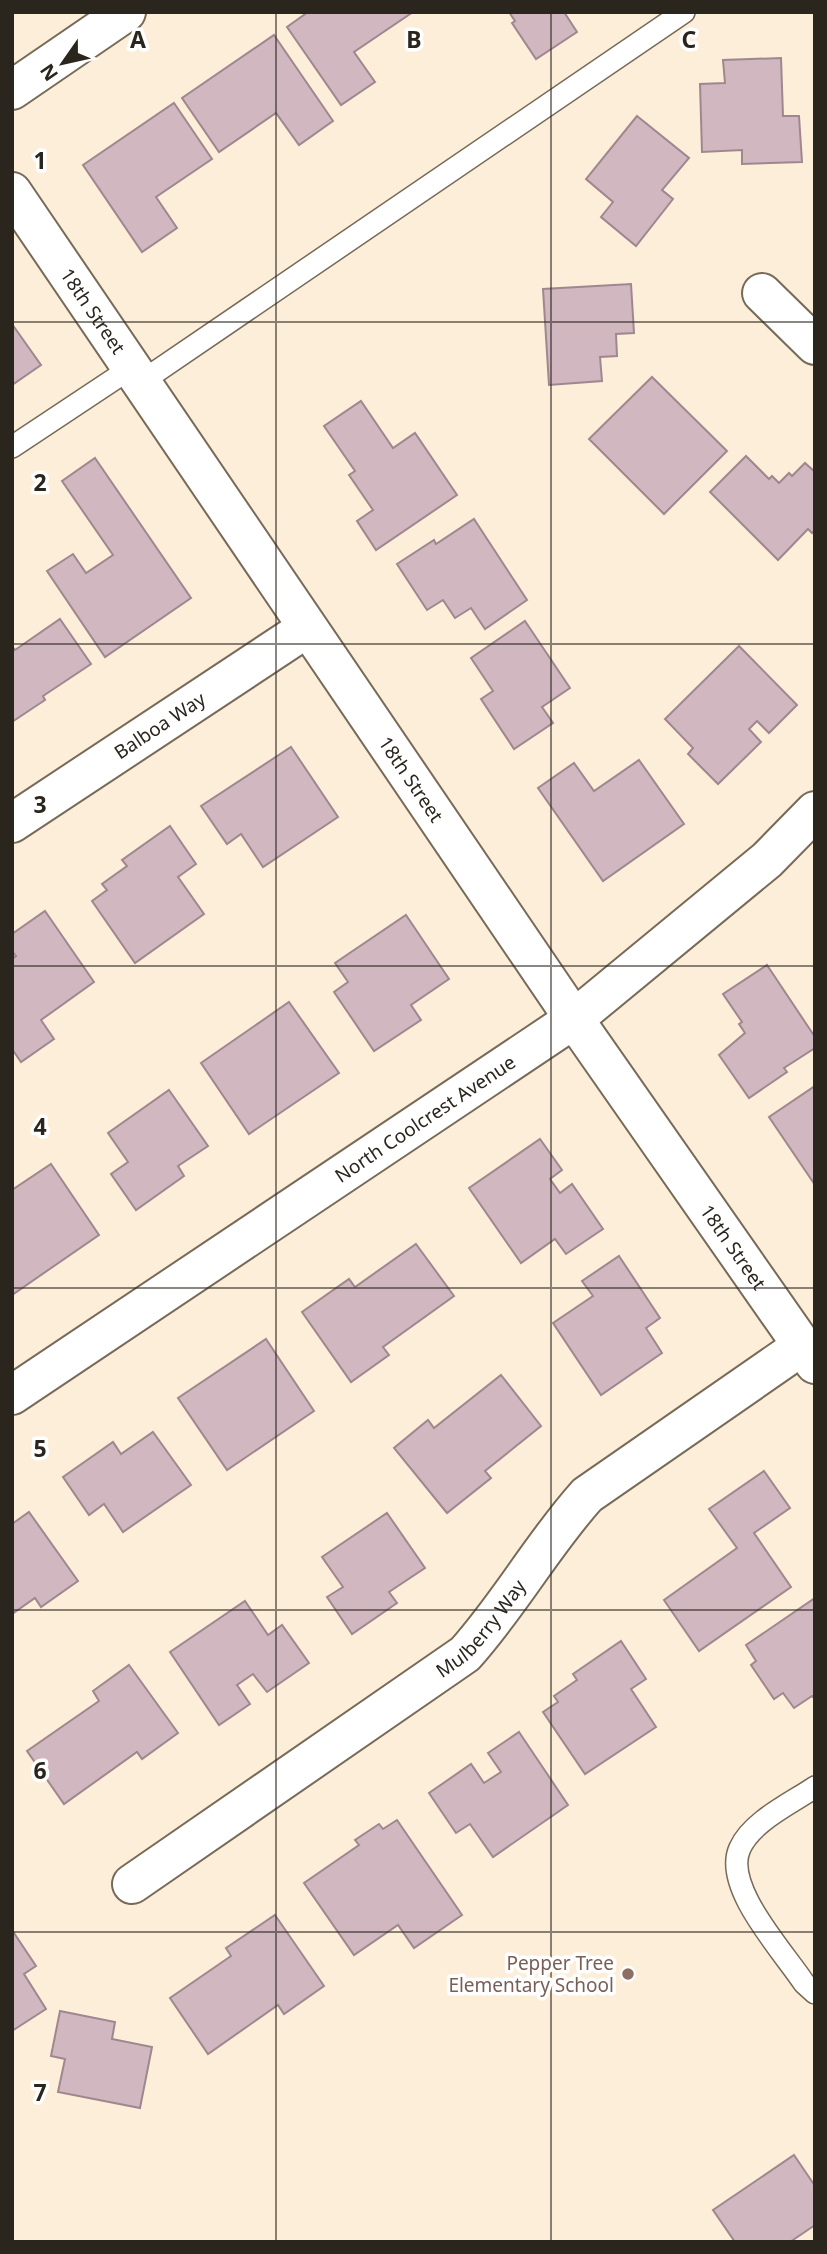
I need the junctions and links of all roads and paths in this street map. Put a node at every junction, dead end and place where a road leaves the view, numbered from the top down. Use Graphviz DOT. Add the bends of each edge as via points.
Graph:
graph roads {
  1 [pos="127,12"];
  2 [pos="684,12"];
  3 [pos="12,90"];
  4 [pos="12,192"];
  5 [pos="762,293"];
  6 [pos="815,345"];
  7 [pos="136,375"];
  8 [pos="12,447"];
  9 [pos="307,628"];
  10 [pos="815,811"];
  11 [pos="12,823"];
  12 [pos="574,1019"];
  13 [pos="809,1355"];
  14 [pos="12,1395"];
  15 [pos="815,1787"];
  16 [pos="132,1884"];
  17 [pos="815,1993"];
  1 -- 3 [label="street"];
  2 -- 7 [label="lane"];
  4 -- 7 [label="street, 18th Street"];
  5 -- 6 [label="street"];
  7 -- 8 [label="lane"];
  7 -- 9 [label="street, 18th Street"];
  9 -- 11 [label="street, Balboa Way"];
  9 -- 12 [label="street, 18th Street"];
  10 -- 12 [label="street, North Coolcrest Avenue" via="767,860"];
  12 -- 13 [label="street, 18th Street"];
  12 -- 14 [label="street, North Coolcrest Avenue"];
  13 -- 16 [label="street, Mulberry Way" via="587,1495 558,1527 496,1619 465,1654"];
  15 -- 17 [label="lane" via="757,1827 740,1847 735,1870 741,1891"];
}
